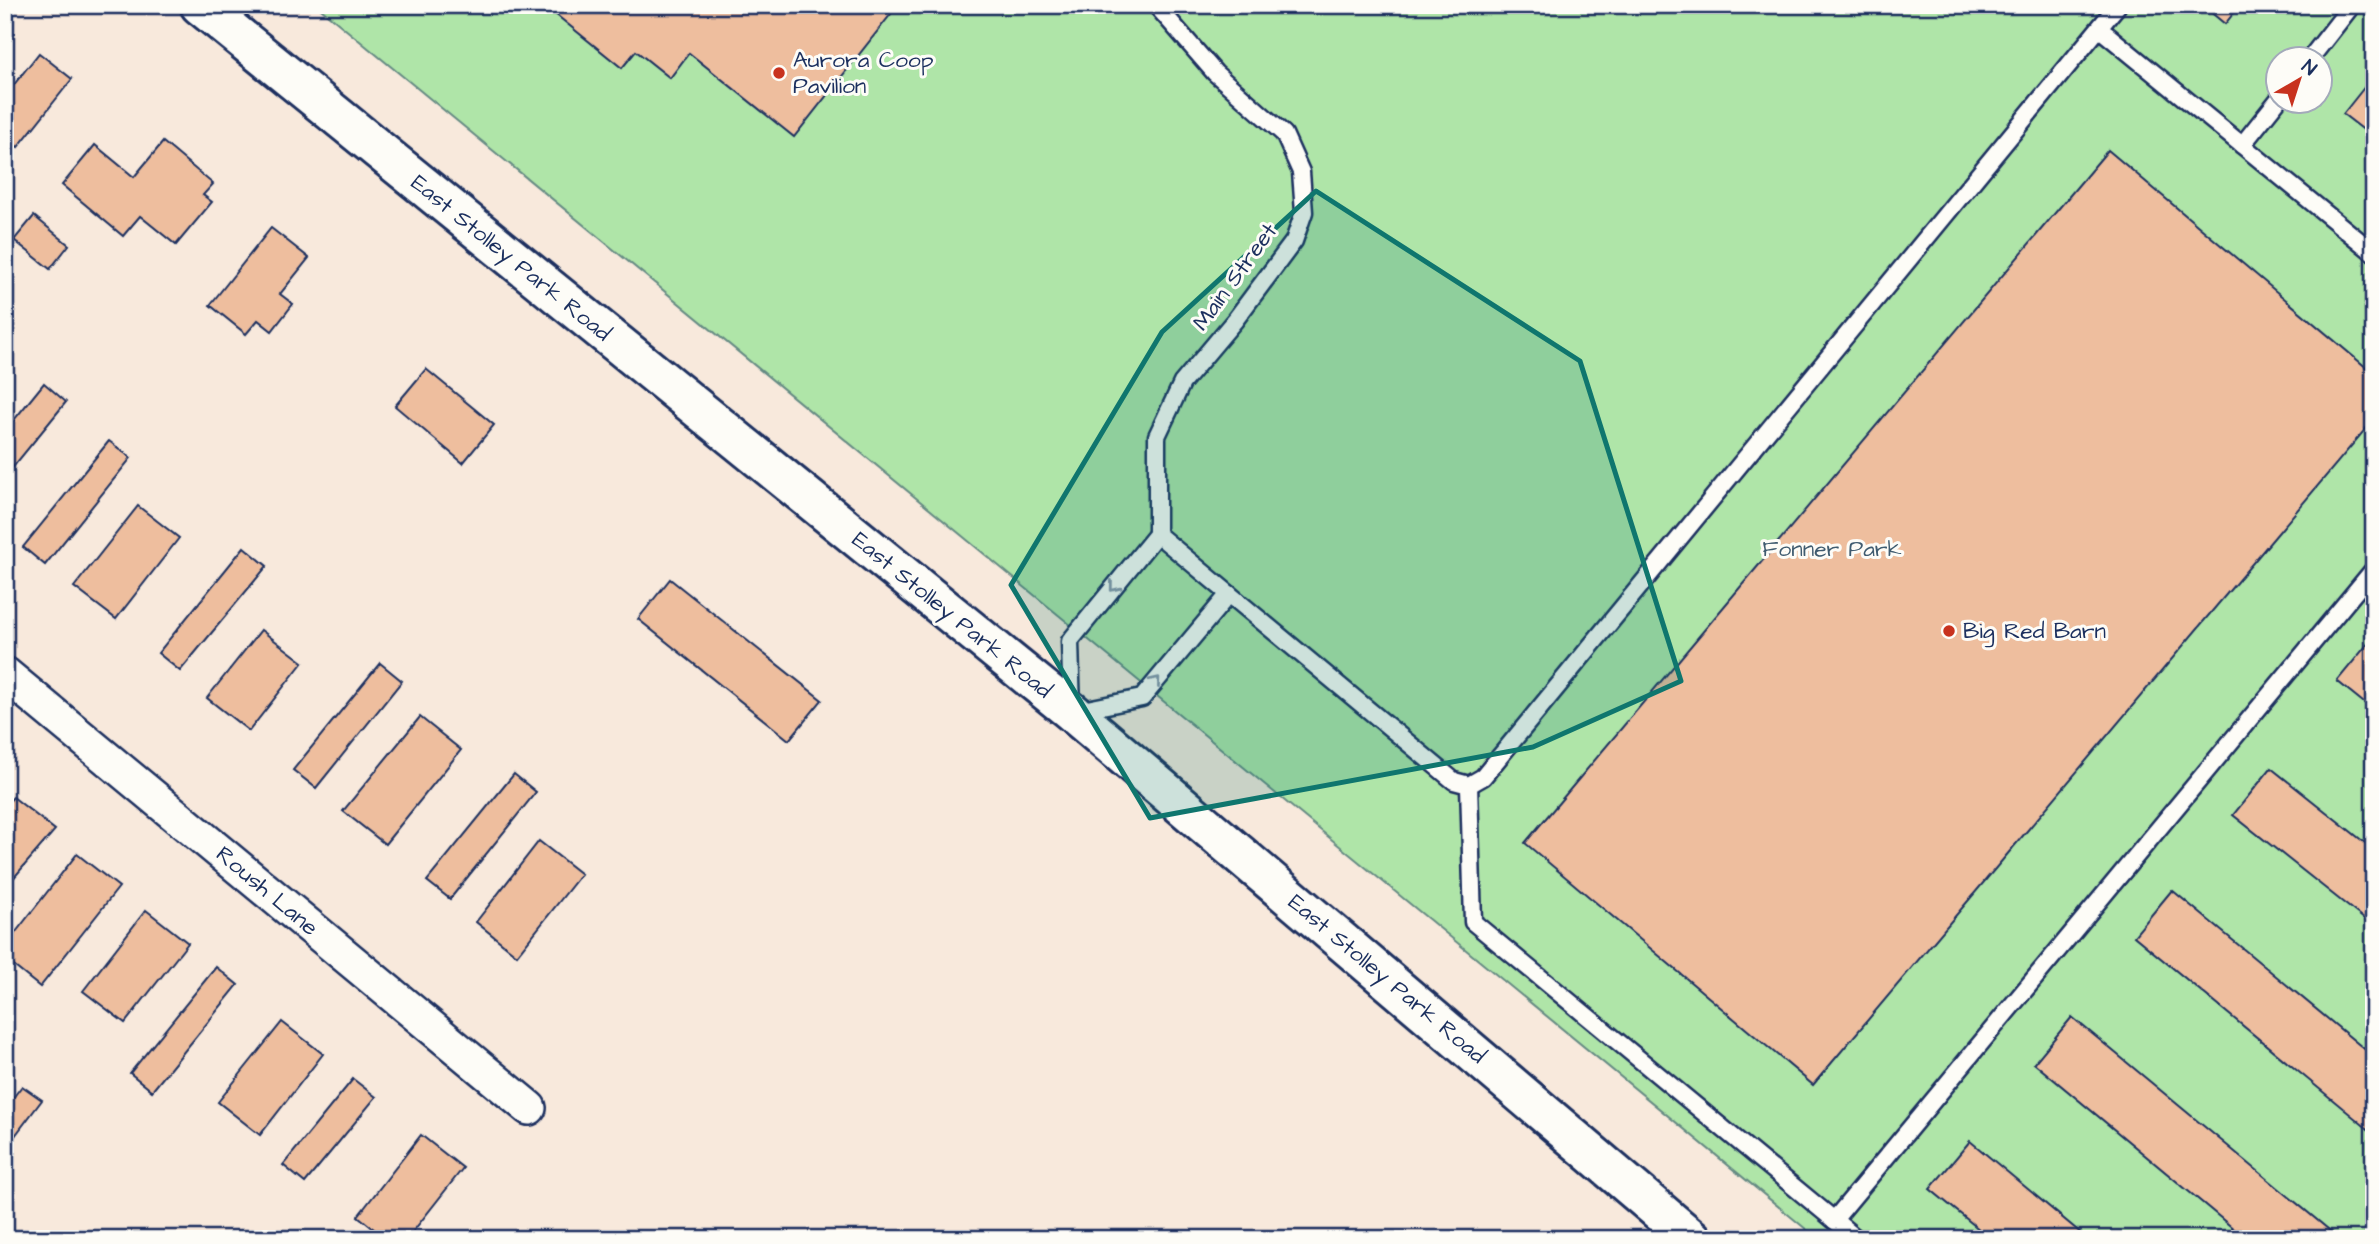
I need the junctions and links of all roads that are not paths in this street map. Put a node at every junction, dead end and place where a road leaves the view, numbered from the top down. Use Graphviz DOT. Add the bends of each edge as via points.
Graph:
graph roads {
  1 [pos="200,5"];
  2 [pos="1156,5"];
  3 [pos="2119,5"];
  4 [pos="2352,5"];
  5 [pos="2100,29"];
  6 [pos="2320,46"];
  7 [pos="2265,116"];
  8 [pos="2242,145"];
  9 [pos="2374,253"];
  10 [pos="1157,534"];
  11 [pos="2374,569"];
  12 [pos="1229,594"];
  13 [pos="5,674"];
  14 [pos="1072,712"];
  15 [pos="1469,785"];
  16 [pos="528,1108"];
  17 [pos="1834,1220"];
  18 [pos="1692,1239"];
  19 [pos="1857,1239"];
  1 -- 14 [label="street, East Stolley Park Road"];
  2 -- 10 [label="lane, Main Street" via="1215,73 1284,135 1301,172 1304,212 1294,241 1182,383 1157,436"];
  3 -- 5 [label="lane"];
  4 -- 6 [label="lane"];
  5 -- 8 [label="lane"];
  5 -- 15 [label="lane" via="1483,777"];
  7 -- 8 [label="lane"];
  8 -- 9 [label="lane"];
  10 -- 12 [label="lane"];
  10 -- 14 [label="lane, one-way" via="1070,640"];
  11 -- 17 [label="lane"];
  14 -- 12 [label="lane, one-way" via="1142,698"];
  12 -- 15 [label="lane" via="1454,781"];
  13 -- 16 [label="street, Roush Lane"];
  14 -- 18 [label="street, East Stolley Park Road"];
  15 -- 17 [label="lane" via="1474,922"];
  17 -- 19 [label="lane"];
}
